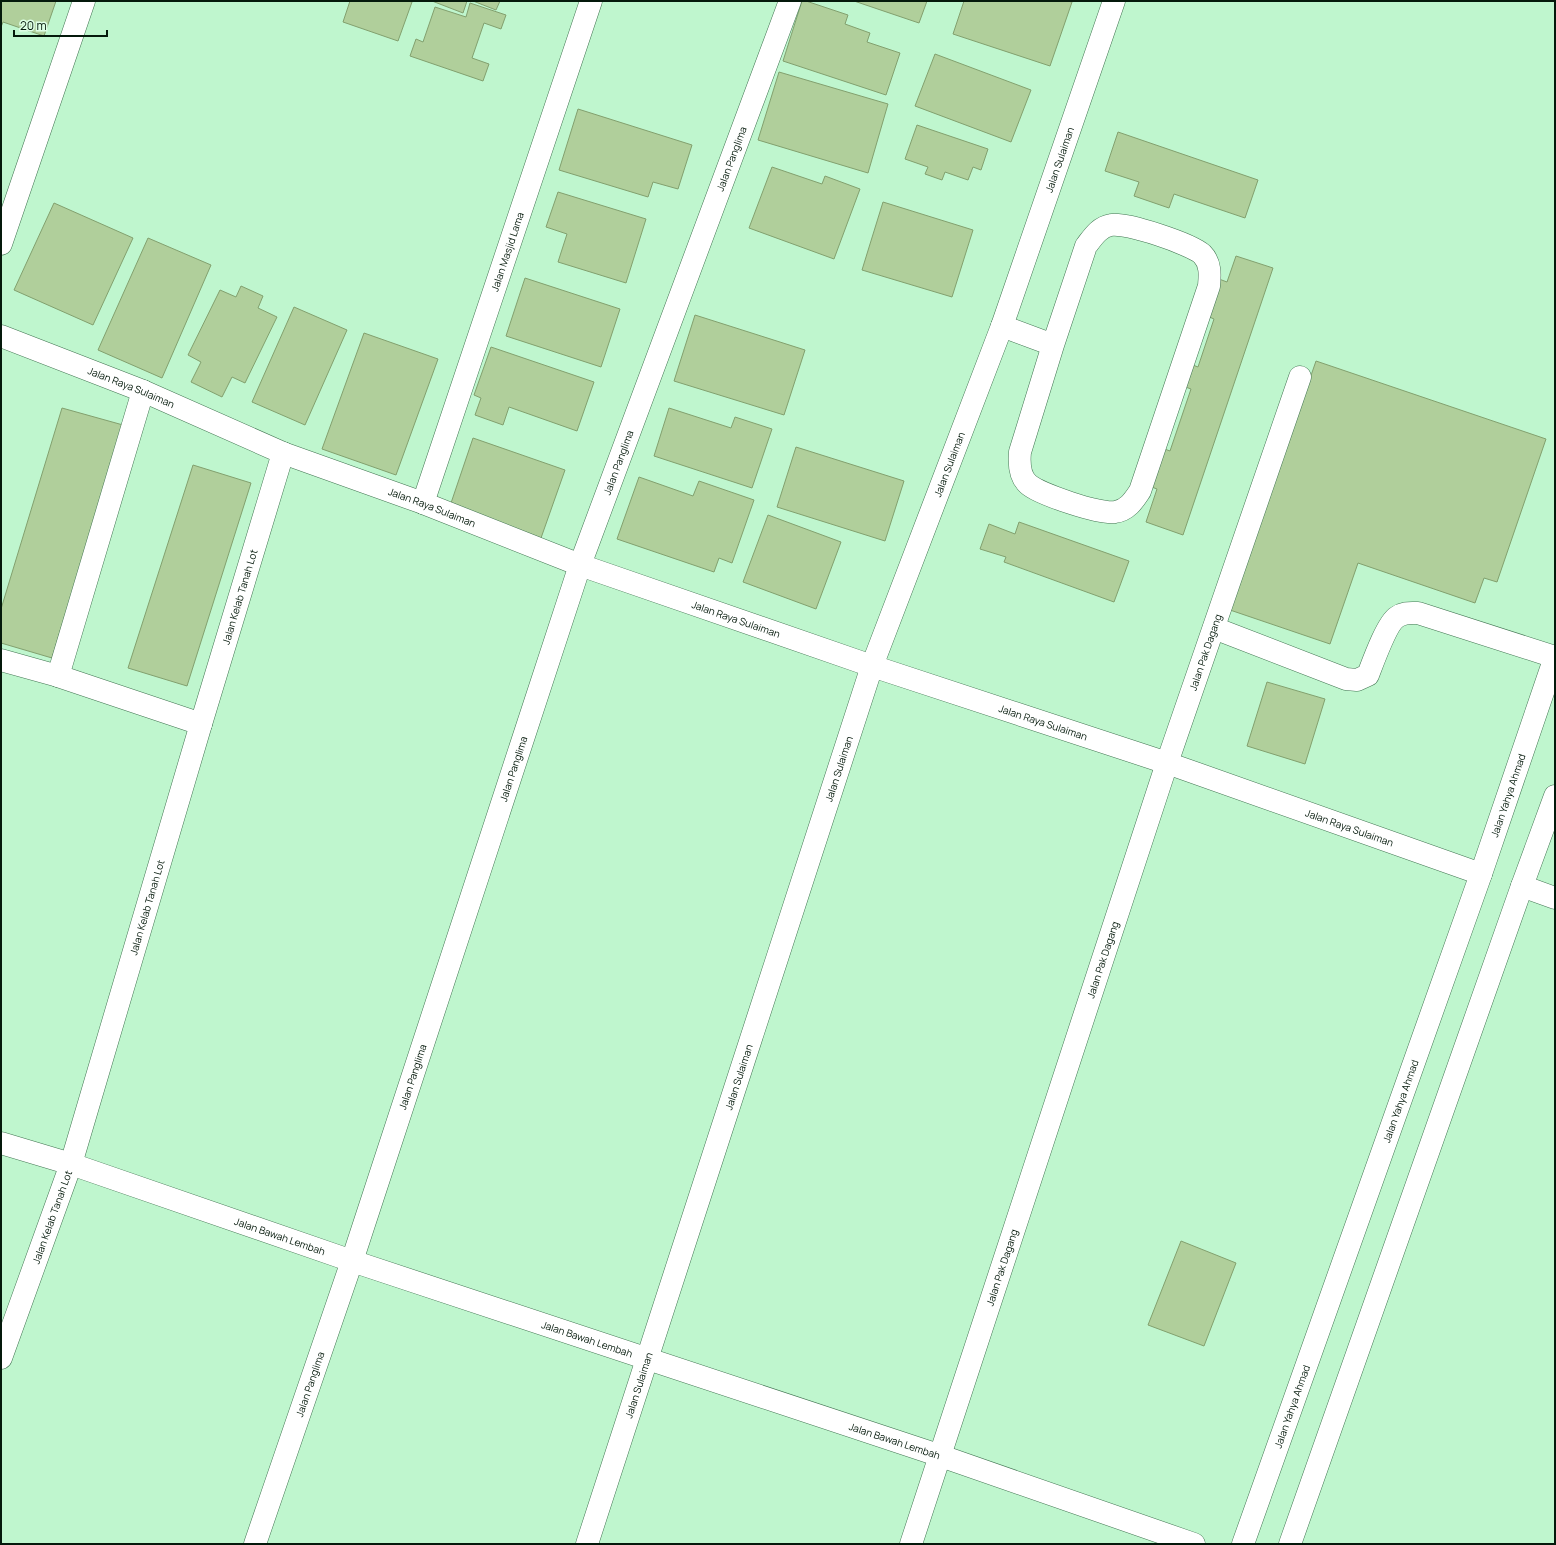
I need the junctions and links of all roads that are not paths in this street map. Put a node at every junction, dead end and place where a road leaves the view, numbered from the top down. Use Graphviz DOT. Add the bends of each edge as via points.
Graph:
graph roads {
  1 [pos="84,1"];
  2 [pos="591,1"];
  3 [pos="790,1"];
  4 [pos="1114,1"];
  5 [pos="1,244"];
  6 [pos="1002,326"];
  7 [pos="1,336"];
  8 [pos="1053,345"];
  9 [pos="1300,377"];
  10 [pos="143,392"];
  11 [pos="283,453"];
  12 [pos="423,503"];
  13 [pos="580,565"];
  14 [pos="1214,628"];
  15 [pos="1555,657"];
  16 [pos="1,660"];
  17 [pos="872,666"];
  18 [pos="58,676"];
  19 [pos="200,724"];
  20 [pos="1167,762"];
  21 [pos="1555,796"];
  22 [pos="1481,874"];
  23 [pos="1522,886"];
  24 [pos="1555,898"];
  25 [pos="1,1143"];
  26 [pos="71,1164"];
  27 [pos="352,1261"];
  28 [pos="1,1358"];
  29 [pos="648,1359"];
  30 [pos="941,1456"];
  31 [pos="255,1544"];
  32 [pos="587,1544"];
  33 [pos="911,1544"];
  34 [pos="1194,1544"];
  35 [pos="1242,1544"];
  36 [pos="1290,1544"];
  1 -- 5 [label="street"];
  2 -- 12 [label="street, Jalan Masjid Lama"];
  3 -- 13 [label="street, Jalan Panglima"];
  4 -- 6 [label="street, Jalan Sulaiman"];
  6 -- 8 [label="street"];
  6 -- 17 [label="street, Jalan Sulaiman"];
  7 -- 10 [label="street, Jalan Raya Sulaiman"];
  8 -- 8 [label="street" via="1086,246 1096,232 1111,225 1127,226 1188,246 1202,255 1210,270 1209,286 1140,491 1131,505 1116,512 1099,511 1040,492 1027,483 1019,468 1020,452"];
  9 -- 14 [label="street, Jalan Pak Dagang"];
  10 -- 11 [label="street, Jalan Raya Sulaiman"];
  10 -- 18 [label="street"];
  11 -- 12 [label="street, Jalan Raya Sulaiman"];
  11 -- 19 [label="street, Jalan Kelab Tanah Lot"];
  12 -- 13 [label="street, Jalan Raya Sulaiman"];
  13 -- 17 [label="street, Jalan Raya Sulaiman"];
  13 -- 27 [label="street, Jalan Panglima"];
  14 -- 15 [label="street" via="1346,679 1357,680 1368,675 1389,626 1396,617 1406,612 1418,613"];
  14 -- 20 [label="street, Jalan Pak Dagang"];
  15 -- 22 [label="street, Jalan Yahya Ahmad"];
  16 -- 18 [label="street"];
  17 -- 20 [label="street, Jalan Raya Sulaiman"];
  17 -- 29 [label="street, Jalan Sulaiman"];
  18 -- 19 [label="street"];
  19 -- 26 [label="street, Jalan Kelab Tanah Lot"];
  20 -- 22 [label="street, Jalan Raya Sulaiman"];
  20 -- 30 [label="street, Jalan Pak Dagang"];
  21 -- 23 [label="street"];
  22 -- 35 [label="street, Jalan Yahya Ahmad"];
  23 -- 24 [label="street"];
  23 -- 36 [label="street"];
  25 -- 26 [label="street, Jalan Bawah Lembah"];
  26 -- 27 [label="street, Jalan Bawah Lembah"];
  26 -- 28 [label="street, Jalan Kelab Tanah Lot"];
  27 -- 29 [label="street, Jalan Bawah Lembah"];
  27 -- 31 [label="street, Jalan Panglima"];
  29 -- 30 [label="street, Jalan Bawah Lembah"];
  29 -- 32 [label="street, Jalan Sulaiman"];
  30 -- 33 [label="street, Jalan Pak Dagang"];
  30 -- 34 [label="street, Jalan Bawah Lembah"];
}
